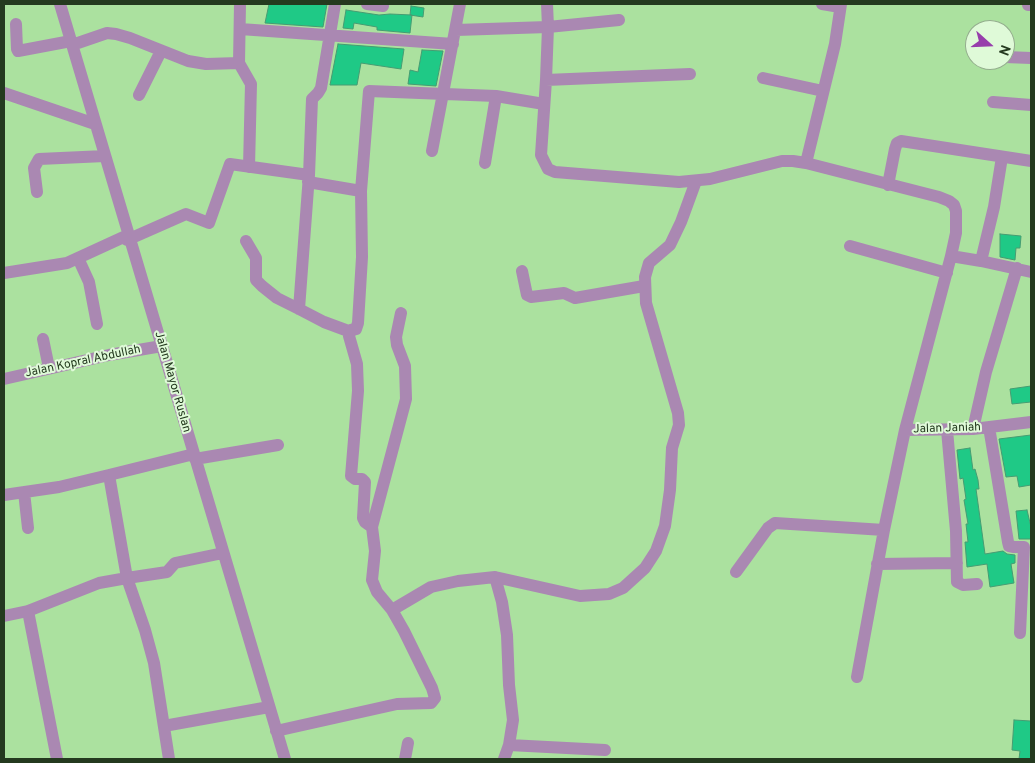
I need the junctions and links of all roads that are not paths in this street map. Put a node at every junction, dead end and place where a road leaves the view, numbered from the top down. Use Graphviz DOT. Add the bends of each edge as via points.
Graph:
graph roads {
  1 [pos="60,4"];
  2 [pos="240,4"];
  3 [pos="335,4"];
  4 [pos="367,4"];
  5 [pos="460,4"];
  6 [pos="547,4"];
  7 [pos="822,4"];
  8 [pos="840,5"];
  9 [pos="383,6"];
  10 [pos="619,20"];
  11 [pos="16,24"];
  12 [pos="548,28"];
  13 [pos="240,29"];
  14 [pos="456,30"];
  15 [pos="328,36"];
  16 [pos="71,43"];
  17 [pos="452,44"];
  18 [pos="161,50"];
  19 [pos="1015,57"];
  20 [pos="1031,58"];
  21 [pos="239,63"];
  22 [pos="690,74"];
  23 [pos="763,78"];
  24 [pos="546,80"];
  25 [pos="823,91"];
  26 [pos="4,93"];
  27 [pos="444,93"];
  28 [pos="139,95"];
  29 [pos="496,96"];
  30 [pos="993,102"];
  31 [pos="544,104"];
  32 [pos="1031,106"];
  33 [pos="95,124"];
  34 [pos="432,150"];
  35 [pos="104,156"];
  36 [pos="1002,157"];
  37 [pos="1031,161"];
  38 [pos="485,163"];
  39 [pos="806,163"];
  40 [pos="249,167"];
  41 [pos="309,178"];
  42 [pos="696,181"];
  43 [pos="888,185"];
  44 [pos="361,191"];
  45 [pos="37,192"];
  46 [pos="128,238"];
  47 [pos="246,241"];
  48 [pos="850,246"];
  49 [pos="951,256"];
  50 [pos="78,258"];
  51 [pos="982,260"];
  52 [pos="1017,268"];
  53 [pos="522,271"];
  54 [pos="1031,272"];
  55 [pos="4,273"];
  56 [pos="947,273"];
  57 [pos="644,286"];
  58 [pos="299,309"];
  59 [pos="401,313"];
  60 [pos="97,324"];
  61 [pos="351,332"];
  62 [pos="44,340"];
  63 [pos="162,346"];
  64 [pos="49,368"];
  65 [pos="4,379"];
  66 [pos="1031,422"];
  67 [pos="989,428"];
  68 [pos="973,429"];
  69 [pos="905,430"];
  70 [pos="948,430"];
  71 [pos="278,445"];
  72 [pos="194,456"];
  73 [pos="109,475"];
  74 [pos="24,492"];
  75 [pos="4,495"];
  76 [pos="372,527"];
  77 [pos="28,528"];
  78 [pos="884,530"];
  79 [pos="1028,547"];
  80 [pos="223,553"];
  81 [pos="957,563"];
  82 [pos="878,564"];
  83 [pos="736,572"];
  84 [pos="495,577"];
  85 [pos="126,578"];
  86 [pos="1027,581"];
  87 [pos="977,584"];
  88 [pos="392,610"];
  89 [pos="28,611"];
  90 [pos="4,616"];
  91 [pos="1020,633"];
  92 [pos="857,677"];
  93 [pos="269,707"];
  94 [pos="164,726"];
  95 [pos="276,731"];
  96 [pos="408,743"];
  97 [pos="509,745"];
  98 [pos="605,750"];
  99 [pos="57,759"];
  100 [pos="169,759"];
  101 [pos="285,759"];
  102 [pos="405,759"];
  103 [pos="504,759"];
  1 -- 16 [label="street, Jalan Mayor Ruslan"];
  2 -- 13 [label="street"];
  3 -- 15 [label="street"];
  4 -- 9 [label="street"];
  5 -- 14 [label="street"];
  6 -- 12 [label="street"];
  7 -- 8 [label="street"];
  8 -- 25 [label="street" via="835,44"];
  10 -- 12 [label="street"];
  11 -- 16 [label="street" via="18,50"];
  12 -- 14 [label="street"];
  12 -- 24 [label="street"];
  13 -- 15 [label="street"];
  13 -- 21 [label="street"];
  14 -- 17 [label="street"];
  15 -- 17 [label="street"];
  15 -- 41 [label="street" via="321,88 312,99"];
  16 -- 18 [label="street" via="107,33"];
  16 -- 33 [label="street, Jalan Mayor Ruslan"];
  17 -- 27 [label="street"];
  18 -- 21 [label="street" via="206,64"];
  18 -- 28 [label="street"];
  19 -- 20 [label="street"];
  21 -- 40 [label="street" via="251,84"];
  22 -- 24 [label="street"];
  23 -- 25 [label="street"];
  24 -- 31 [label="street"];
  25 -- 39 [label="street"];
  26 -- 33 [label="street"];
  27 -- 29 [label="street"];
  27 -- 34 [label="street"];
  27 -- 44 [label="street" via="369,91"];
  29 -- 31 [label="street"];
  29 -- 38 [label="street"];
  30 -- 32 [label="street"];
  31 -- 42 [label="street" via="541,155 551,170 615,178"];
  33 -- 35 [label="street, Jalan Mayor Ruslan"];
  35 -- 45 [label="street" via="39,159 34,168"];
  35 -- 46 [label="street, Jalan Mayor Ruslan"];
  36 -- 37 [label="street"];
  36 -- 43 [label="street" via="901,141 895,149"];
  36 -- 51 [label="street"];
  39 -- 42 [label="street" via="782,160"];
  39 -- 43 [label="street"];
  40 -- 41 [label="street"];
  40 -- 46 [label="street" via="230,164 209,223 186,214"];
  41 -- 44 [label="street"];
  41 -- 58 [label="street"];
  42 -- 57 [label="street" via="670,246 649,263"];
  43 -- 49 [label="street" via="939,198 954,206 956,226"];
  44 -- 61 [label="street" via="362,258 358,323"];
  46 -- 50 [label="street"];
  46 -- 63 [label="street, Jalan Mayor Ruslan"];
  47 -- 58 [label="street" via="256,258 258,282 277,298"];
  48 -- 56 [label="street"];
  49 -- 51 [label="street"];
  49 -- 56 [label="street"];
  50 -- 55 [label="street" via="49,267"];
  50 -- 60 [label="street" via="89,282"];
  51 -- 52 [label="street"];
  52 -- 54 [label="street"];
  52 -- 68 [label="street"];
  53 -- 57 [label="street" via="527,295 531,297 564,293 575,298"];
  56 -- 69 [label="street"];
  57 -- 84 [label="street" via="679,425 672,448 665,526 656,551 645,568 623,588 609,594 580,596"];
  58 -- 61 [label="street"];
  59 -- 76 [label="street" via="396,337 405,366 406,399"];
  61 -- 76 [label="street" via="358,391 351,474 365,482 363,518"];
  62 -- 64 [label="street"];
  63 -- 64 [label="street, Jalan Kopral Abdullah"];
  63 -- 72 [label="street, Jalan Mayor Ruslan"];
  64 -- 65 [label="street, Jalan Kopral Abdullah"];
  66 -- 67 [label="street, Jalan Janiah"];
  67 -- 68 [label="street, Jalan Janiah"];
  67 -- 79 [label="street" via="1009,546"];
  68 -- 70 [label="street, Jalan Janiah"];
  69 -- 70 [label="street, Jalan Janiah"];
  69 -- 78 [label="street, Jalan Janiah"];
  70 -- 81 [label="street"];
  71 -- 72 [label="street"];
  72 -- 73 [label="street"];
  72 -- 80 [label="street, Jalan Mayor Ruslan"];
  73 -- 74 [label="street"];
  73 -- 85 [label="street"];
  74 -- 75 [label="street"];
  74 -- 77 [label="street"];
  76 -- 88 [label="street" via="374,585"];
  78 -- 82 [label="street, Jalan Janiah"];
  78 -- 83 [label="street" via="775,523"];
  79 -- 86 [label="street"];
  80 -- 85 [label="street" via="175,563 167,572"];
  80 -- 93 [label="street, Jalan Mayor Ruslan"];
  81 -- 82 [label="street"];
  81 -- 87 [label="street" via="958,584"];
  82 -- 92 [label="street, Jalan Janiah"];
  84 -- 88 [label="street" via="431,587"];
  84 -- 97 [label="street" via="507,635 513,720"];
  85 -- 89 [label="street" via="99,583"];
  85 -- 94 [label="street" via="154,663"];
  86 -- 91 [label="street"];
  88 -- 95 [label="street" via="432,688 434,700 431,703 397,704"];
  89 -- 90 [label="street"];
  89 -- 99 [label="street"];
  93 -- 94 [label="street"];
  93 -- 95 [label="street, Jalan Mayor Ruslan"];
  94 -- 100 [label="street"];
  95 -- 101 [label="street, Jalan Mayor Ruslan"];
  96 -- 102 [label="street"];
  97 -- 98 [label="street"];
  97 -- 103 [label="street"];
}
